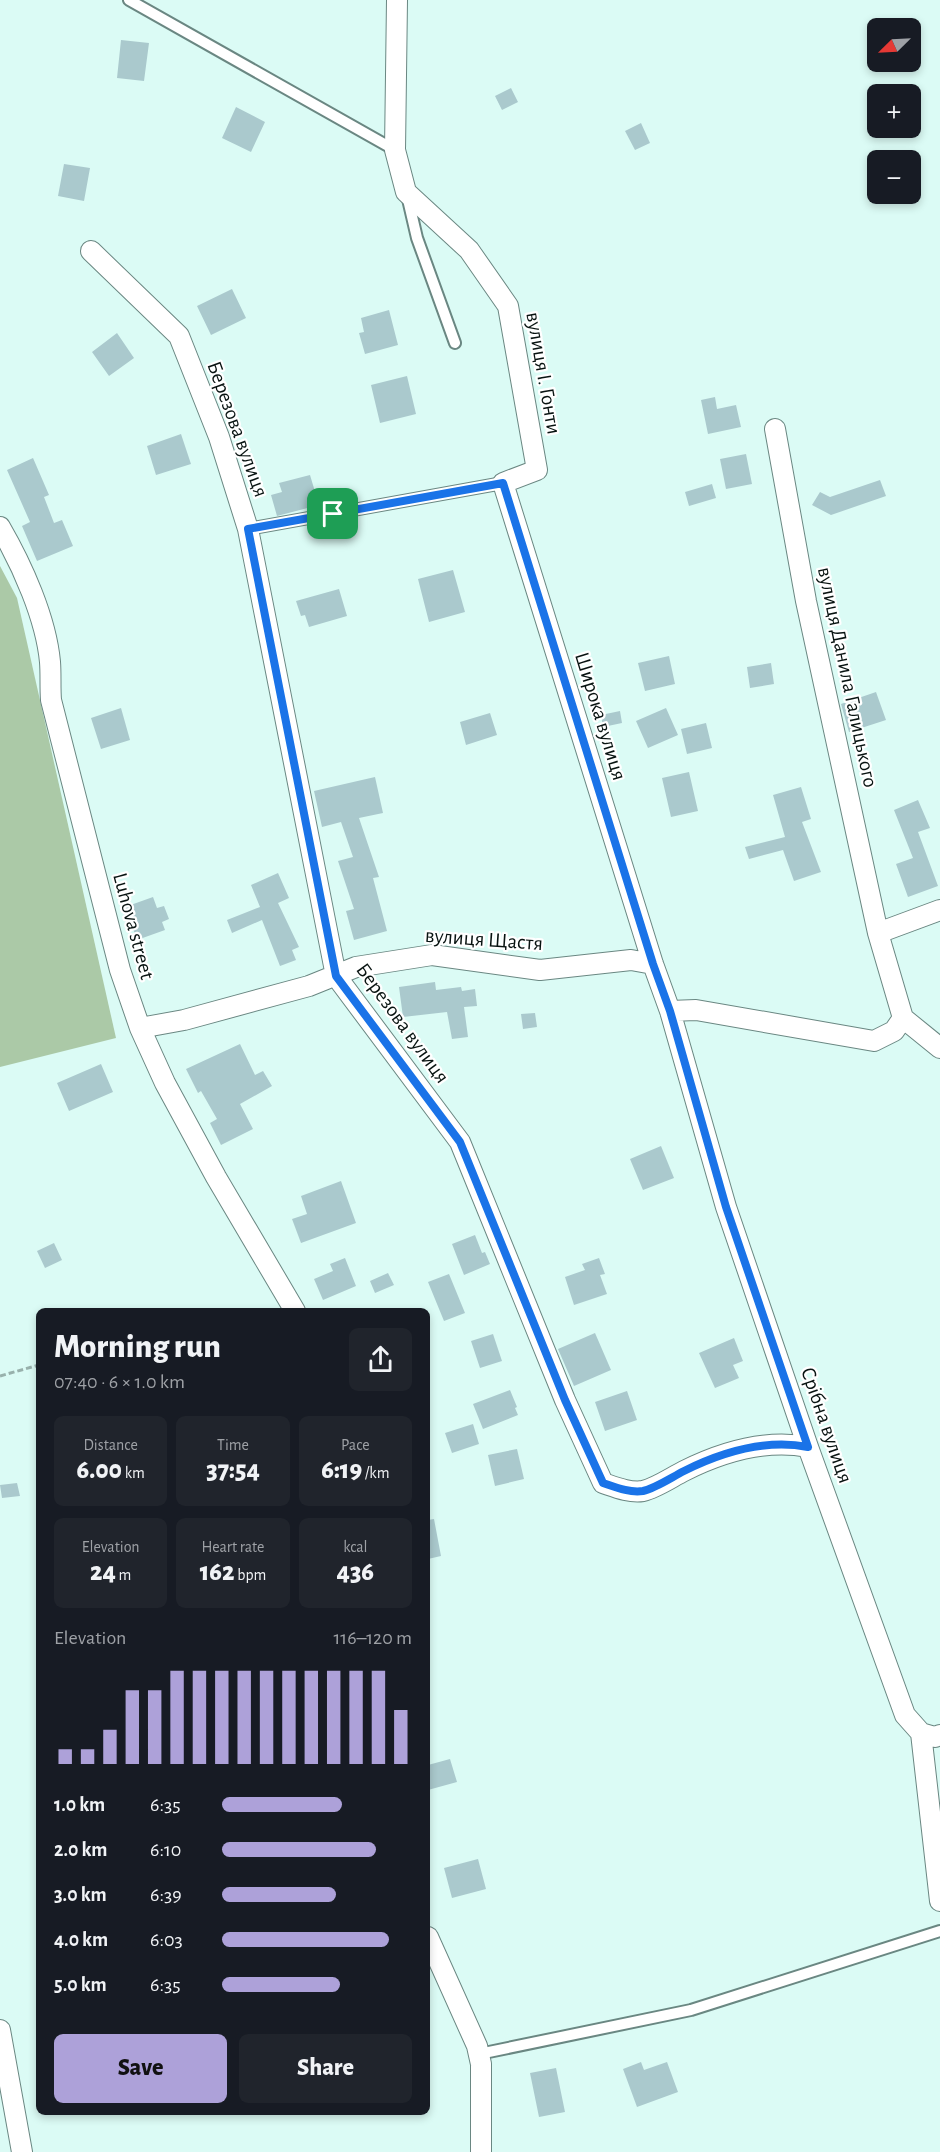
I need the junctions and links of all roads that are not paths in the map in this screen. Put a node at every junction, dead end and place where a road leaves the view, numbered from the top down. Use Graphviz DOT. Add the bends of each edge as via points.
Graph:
graph roads {
  1 [pos="129,0"];
  2 [pos="397,0"];
  3 [pos="395,150"];
  4 [pos="406,192"];
  5 [pos="91,251"];
  6 [pos="455,343"];
  7 [pos="775,429"];
  8 [pos="503,483"];
  9 [pos="0,527"];
  10 [pos="248,529"];
  11 [pos="940,910"];
  12 [pos="878,933"];
  13 [pos="653,964"];
  14 [pos="336,976"];
  15 [pos="670,1011"];
  16 [pos="903,1018"];
  17 [pos="140,1028"];
  18 [pos="940,1048"];
  19 [pos="293,1308"];
  20 [pos="808,1447"];
  21 [pos="931,1734"];
  22 [pos="940,1901"];
  23 [pos="940,1931"];
  24 [pos="430,1941"];
  25 [pos="0,2030"];
  26 [pos="479,2054"];
  27 [pos="22,2152"];
  28 [pos="481,2152"];
  1 -- 3 [label="lane"];
  2 -- 3 [label="street"];
  3 -- 4 [label="street"];
  4 -- 6 [label="lane" via="417,238"];
  4 -- 8 [label="street, вулиця І. Гонти" via="469,250 508,306 537,470"];
  5 -- 10 [label="street, Березова вулиця" via="179,336 219,437"];
  7 -- 12 [label="street, вулиця Данила Галицького" via="806,602"];
  8 -- 10 [label="lane"];
  8 -- 13 [label="street, Широка вулиця"];
  9 -- 17 [label="street, Luhova street" via="39,613 50,661 51,699 120,970"];
  10 -- 14 [label="street, Березова вулиця"];
  11 -- 12 [label="street"];
  12 -- 16 [label="street, вулиця Данила Галицького"];
  13 -- 14 [label="street, вулиця Щастя" via="631,960 540,970 432,955 356,967"];
  13 -- 15 [label="street, Срібна вулиця"];
  14 -- 17 [label="street, вулиця Щастя" via="184,1020"];
  14 -- 20 [label="street, Березова вулиця" via="460,1142 603,1483 627,1491 643,1491 706,1460 752,1447"];
  15 -- 16 [label="street" via="696,1010 874,1041 894,1031"];
  15 -- 20 [label="street, Срібна вулиця" via="726,1207"];
  16 -- 18 [label="street"];
  17 -- 19 [label="street, Luhova street" via="165,1083"];
  20 -- 21 [label="street, Срібна вулиця" via="905,1715"];
  21 -- 22 [label="street, Срібна вулиця"];
  23 -- 26 [label="lane" via="691,2010"];
  24 -- 26 [label="street"];
  25 -- 27 [label="street"];
  26 -- 28 [label="street"];
}
